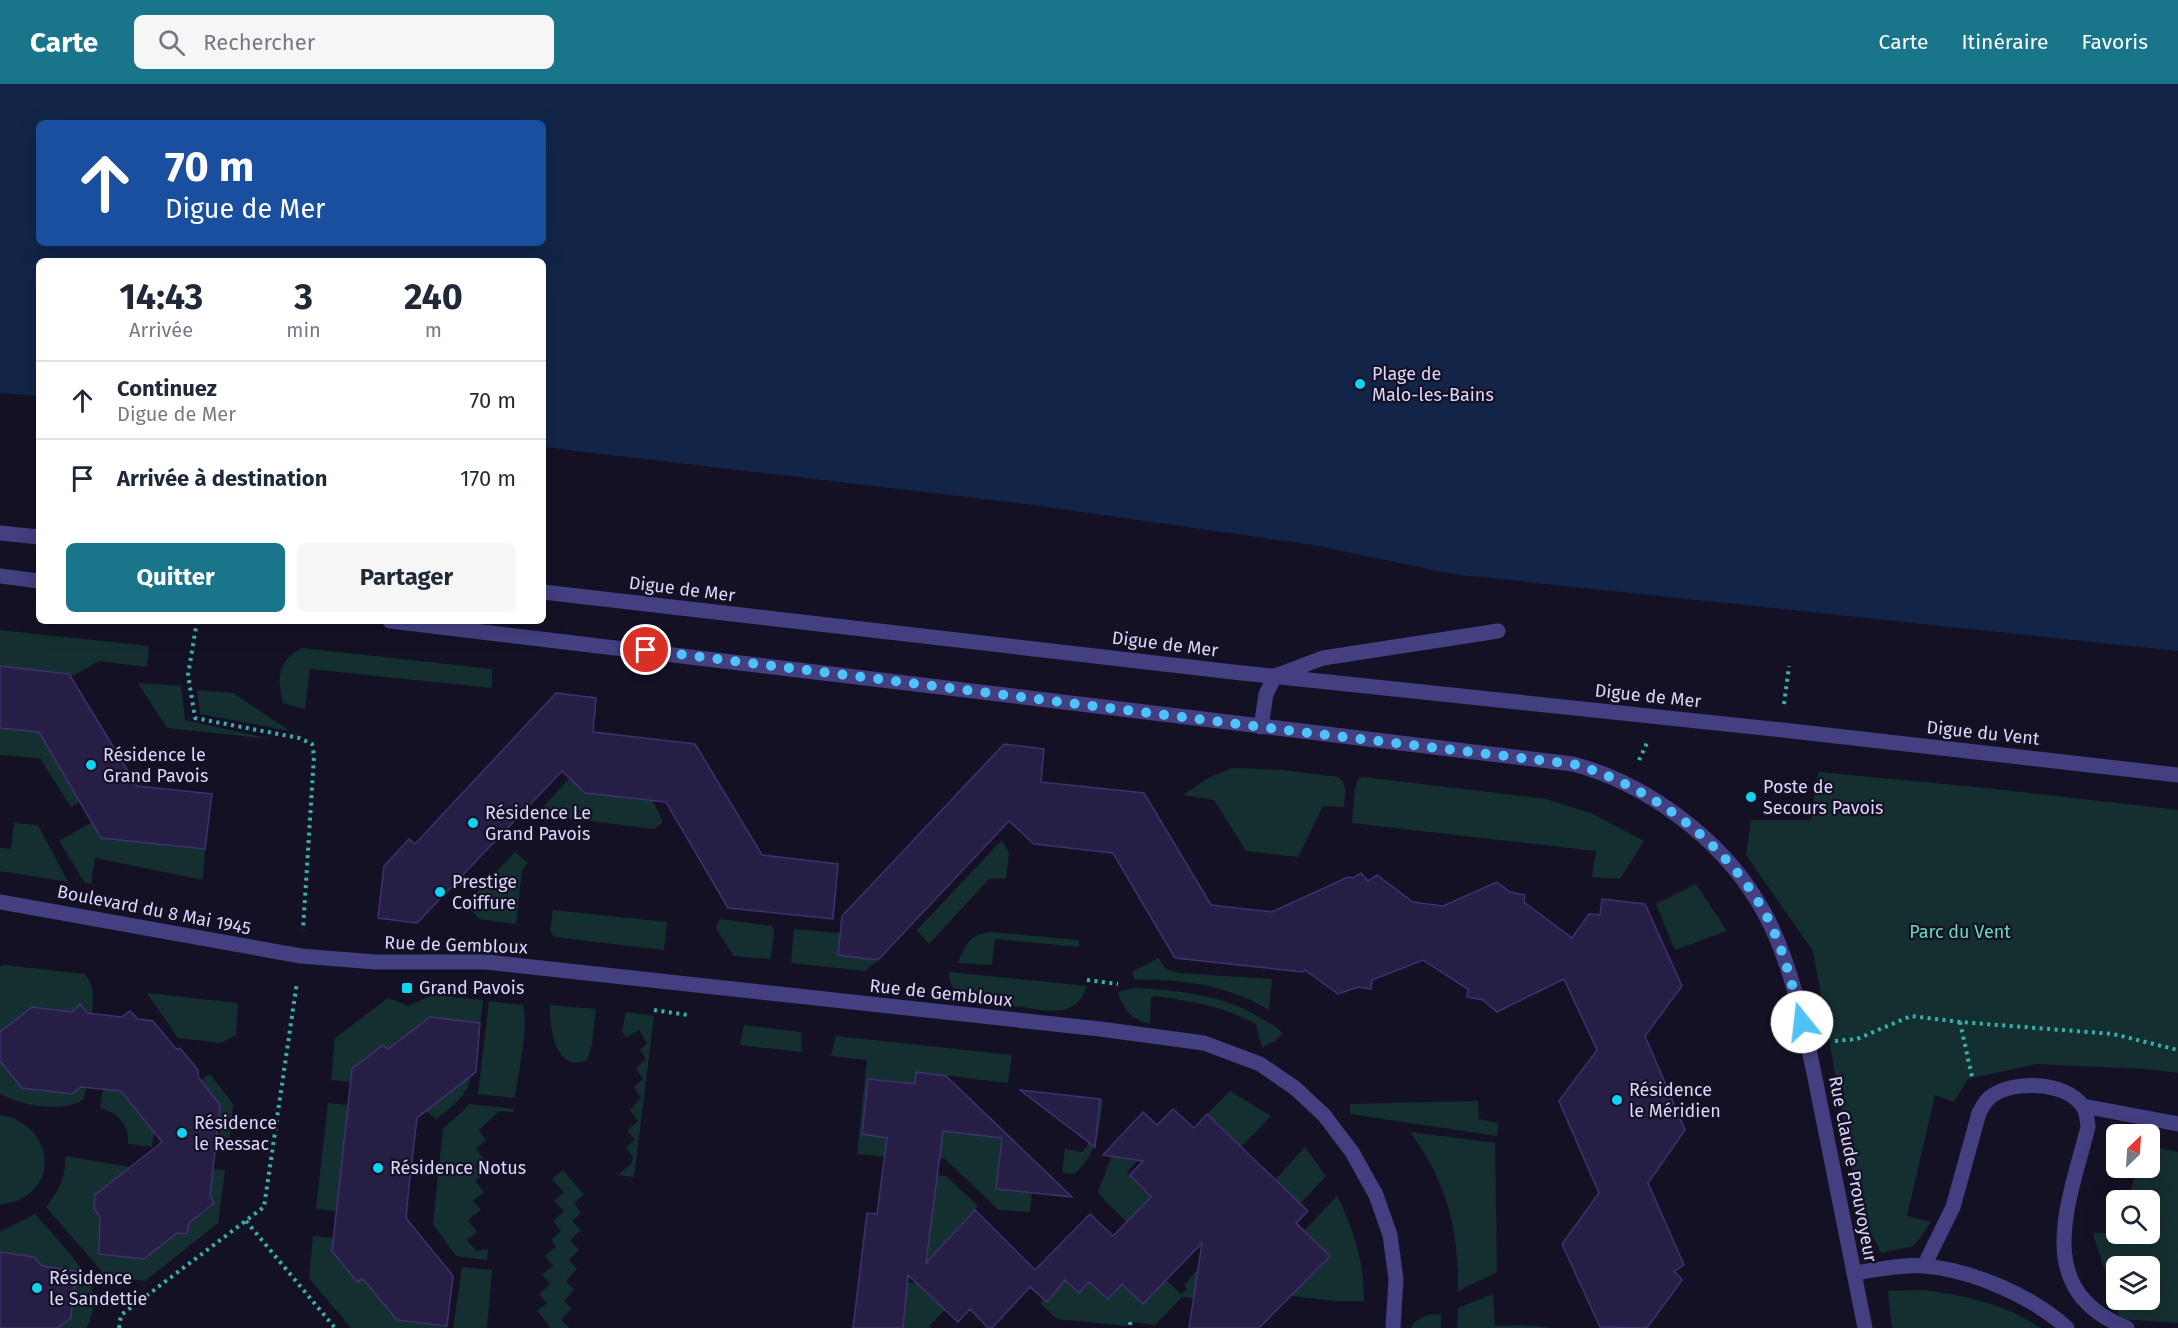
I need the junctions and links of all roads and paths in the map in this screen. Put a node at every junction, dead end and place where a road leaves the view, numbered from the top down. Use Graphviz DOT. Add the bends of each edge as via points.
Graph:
graph roads {
  1 [pos="0,533"];
  2 [pos="36,537"];
  3 [pos="0,576"];
  4 [pos="36,581"];
  5 [pos="546,592"];
  6 [pos="416,624"];
  7 [pos="1498,632"];
  8 [pos="1790,666"];
  9 [pos="1275,676"];
  10 [pos="1784,699"];
  11 [pos="1262,727"];
  12 [pos="1783,730"];
  13 [pos="2178,775"];
  14 [pos="0,902"];
  15 [pos="301,956"];
  16 [pos="1087,980"];
  17 [pos="1118,984"];
  18 [pos="654,1010"];
  19 [pos="688,1015"];
  20 [pos="1960,1022"];
  21 [pos="1808,1041"];
  22 [pos="2178,1050"];
  23 [pos="2083,1106"];
  24 [pos="1979,1113"];
  25 [pos="2178,1124"];
  26 [pos="246,1221"];
  27 [pos="1924,1266"];
  28 [pos="1854,1273"];
  29 [pos="1130,1322"];
  30 [pos="335,1328"];
  31 [pos="1131,1328"];
  32 [pos="1393,1328"];
  33 [pos="1865,1328"];
  34 [pos="2067,1328"];
  35 [pos="2127,1328"];
  1 -- 2 [label="street"];
  3 -- 4 [label="street"];
  5 -- 9 [label="street, Digue de Mer"];
  6 -- 11 [label="street"];
  7 -- 9 [label="street" via="1323,658"];
  8 -- 10 [label="path"];
  9 -- 11 [label="street" via="1266,694"];
  9 -- 12 [label="street, Digue de Mer"];
  11 -- 21 [label="street, Rue Claude Prouvoyeur" via="1573,764 1626,784 1676,814 1740,877 1766,915"];
  12 -- 13 [label="street, Digue du Vent"];
  14 -- 15 [label="street, Boulevard du 8 Mai 1945"];
  15 -- 32 [label="street, Rue de Gembloux" via="354,961 496,963 1132,1033 1222,1048 1260,1064 1294,1088 1324,1115 1352,1152 1376,1195 1390,1236 1396,1279"];
  16 -- 17 [label="path"];
  18 -- 19 [label="path"];
  20 -- 21 [label="path" via="1911,1016 1857,1039"];
  20 -- 22 [label="path" via="2113,1035"];
  20 -- 24 [label="path"];
  21 -- 28 [label="street, Rue Claude Prouvoyeur"];
  23 -- 24 [label="street" via="2063,1091 2016,1087 1991,1096"];
  23 -- 25 [label="street"];
  23 -- 35 [label="street" via="2088,1127 2065,1221 2066,1260 2081,1299 2107,1320"];
  24 -- 27 [label="street" via="1953,1207"];
  26 -- 30 [label="path"];
  27 -- 28 [label="street"];
  27 -- 34 [label="street" via="1996,1285 2040,1307"];
  28 -- 33 [label="street, Rue Claude Prouvoyeur"];
  29 -- 31 [label="path"];
}
